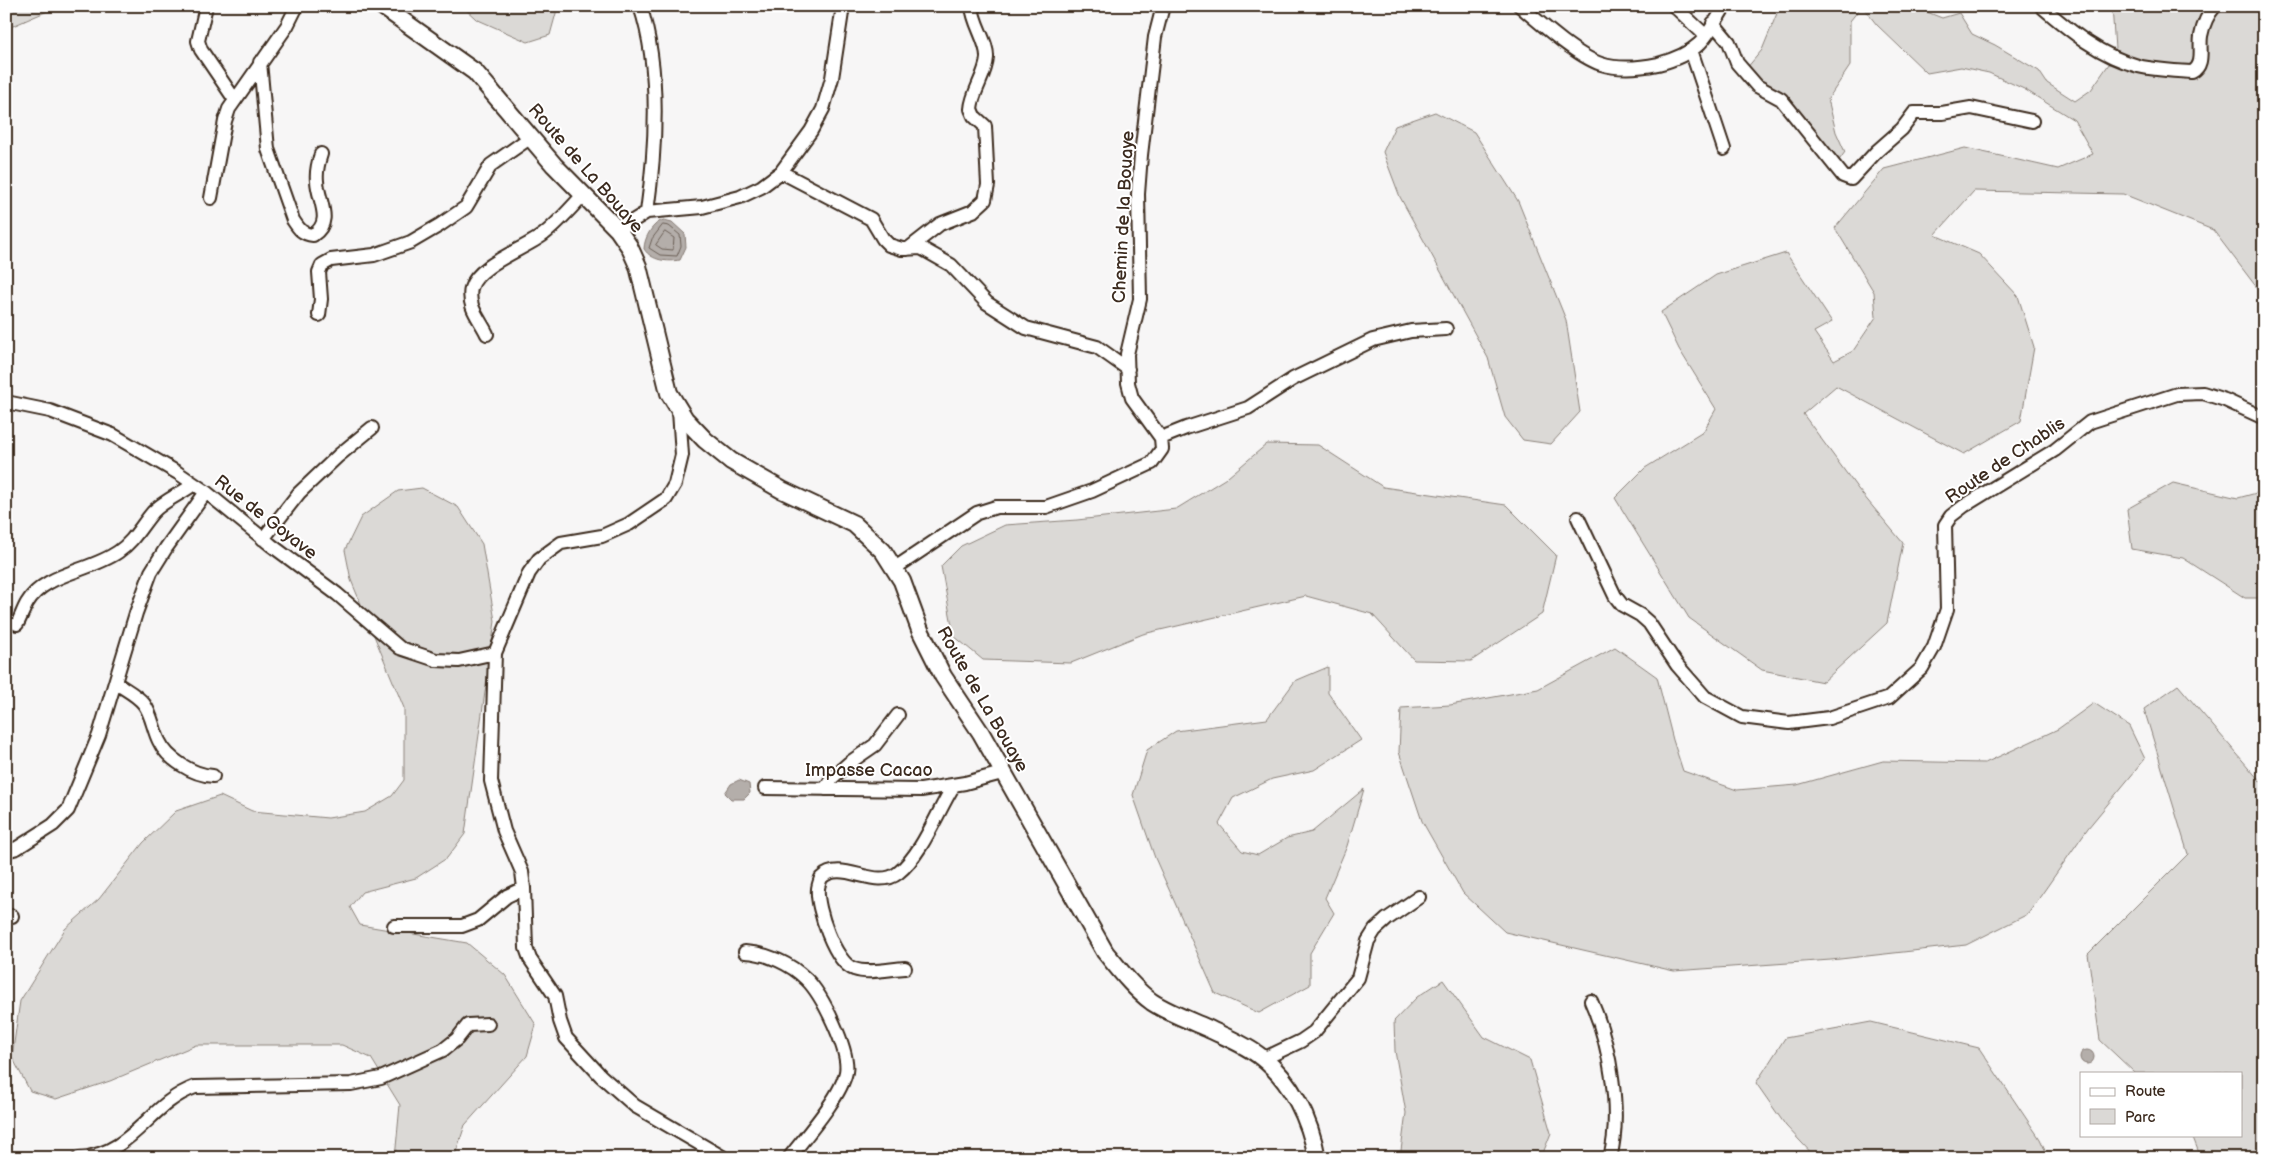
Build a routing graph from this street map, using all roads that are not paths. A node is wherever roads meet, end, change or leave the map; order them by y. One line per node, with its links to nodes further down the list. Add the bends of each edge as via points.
1 (206, 6): 17 (street, via 198,41)
2 (297, 6): 16 (street, via 287,26)
3 (382, 6): 19 (main road, Route de La Bouaye, via 475,72)
4 (640, 6): 25 (street, via 650,42 653,98 653,154)
5 (844, 6): 22 (street, via 832,78 823,109)
6 (972, 6): 27 (street, via 972,15 988,59 971,109 986,126 988,185 984,200 973,211 940,224)
7 (1163, 6): 31 (street, Chemin de la Bouaye, via 1141,155 1138,194 1140,299 1127,354)
8 (1520, 6): 15 (street, via 1577,50 1599,64 1614,68 1641,68 1668,62)
9 (1674, 6): 14 (street)
10 (1725, 6): 13 (street)
11 (2041, 6): 12 (street, via 2066,28 2108,55 2138,66 2192,72 2198,69 2201,35)
12 (2214, 6)
13 (1713, 23): 14 (street); 18 (street, via 1729,42 1736,63 1757,86 1781,99 1843,176 1851,179 1914,113 1971,108)
14 (1705, 35): 15 (street)
15 (1692, 50): 20 (street)
16 (260, 62): 17 (street); 21 (street, via 268,149 293,220 305,234 313,235 323,225 325,217 317,183)
17 (235, 100): 24 (street, via 225,121)
18 (2032, 122)
19 (531, 137): 23 (main road, Route de La Bouaye); 28 (street, via 491,165 466,207 440,225 411,242 374,255 331,260 322,265 319,272)
20 (1724, 149)
21 (321, 154)
22 (781, 172): 25 (street, via 740,197 702,207); 27 (street, via 871,219 889,245)
23 (582, 196): 26 (main road, Route de La Bouaye); 30 (street, via 545,233 477,275 471,289 472,307)
24 (212, 198)
25 (647, 212): 26 (street)
26 (618, 230): 33 (main road, Route de La Bouaye, via 638,266 670,393)
27 (908, 249): 31 (street, via 921,248 951,265 987,303 1026,328 1097,347)
28 (319, 315)
29 (1446, 329): 36 (street, via 1373,340 1293,379 1248,408)
30 (487, 334)
31 (1128, 369): 36 (street, Chemin de la Bouaye, via 1132,398)
32 (6, 402): 37 (street, Rue de Goyave, via 50,411 113,435)
33 (679, 411): 41 (main road, Route de La Bouaye, via 705,440 731,461 782,490 854,524); 43 (street, via 682,455 676,484 666,499 629,524 602,536 561,543 548,550 529,573)
34 (2264, 418): 39 (street, Route de Chablis, via 2203,393 2177,394 2090,422 2055,450 1964,506 1945,525 1947,609 1934,647 1922,668 1889,698 1829,718 1789,723 1742,717 1704,697 1677,665 1649,623 1622,605 1615,596)
35 (372, 428): 40 (street, via 299,493)
36 (1161, 438): 41 (street, via 1162,449 1152,463 1046,507 996,508 977,513)
37 (194, 484): 38 (street, Rue de Goyave); 42 (street, via 154,511 137,535 120,550 96,564 42,586 27,602)
38 (206, 492): 40 (street, Rue de Goyave); 44 (street, via 151,572)
39 (1578, 518)
40 (263, 539): 43 (street, Rue de Goyave, via 337,594 400,648 436,660 459,661)
41 (895, 568): 46 (main road, Route de La Bouaye, via 931,654)
42 (17, 624)
43 (495, 653): 52 (street, via 491,781 504,831 522,872)
44 (116, 684): 47 (street, via 137,696 145,706 165,751 193,772); 51 (street, via 97,742 68,810 53,825 17,848)
45 (898, 715): 50 (street, via 875,745 849,763)
46 (1002, 773): 48 (street, Impasse Cacao); 59 (main road, Route de La Bouaye, via 1086,921 1127,979 1152,1001 1176,1015 1237,1042)
47 (212, 776)
48 (954, 785): 50 (street, Impasse Cacao, via 921,790); 56 (street, via 922,843 898,873 874,877 831,871 821,878 818,890 820,908 834,948 846,963 852,969 861,970)
49 (765, 788): 50 (street, Impasse Cacao)
50 (824, 789)
51 (6, 851)
52 (524, 888): 54 (street, via 508,896 478,920 462,926); 61 (street, via 526,948 556,996 566,1038 600,1076 635,1106)
53 (1418, 898): 59 (street, via 1386,919 1376,930 1368,941 1358,978 1314,1032)
54 (394, 926)
55 (745, 952): 62 (street, via 779,960 807,980 835,1024 843,1047 846,1072 840,1086)
56 (905, 968)
57 (1591, 1001): 64 (street, via 1611,1071 1614,1143)
58 (488, 1024): 60 (street, via 468,1025 443,1050 381,1078 351,1084 196,1087 179,1093 122,1144 96,1156)
59 (1263, 1058): 63 (main road, Route de La Bouaye, via 1279,1073 1294,1095 1305,1117)
60 (79, 1158)
61 (724, 1158)
62 (790, 1158)
63 (1317, 1158)
64 (1610, 1158)

